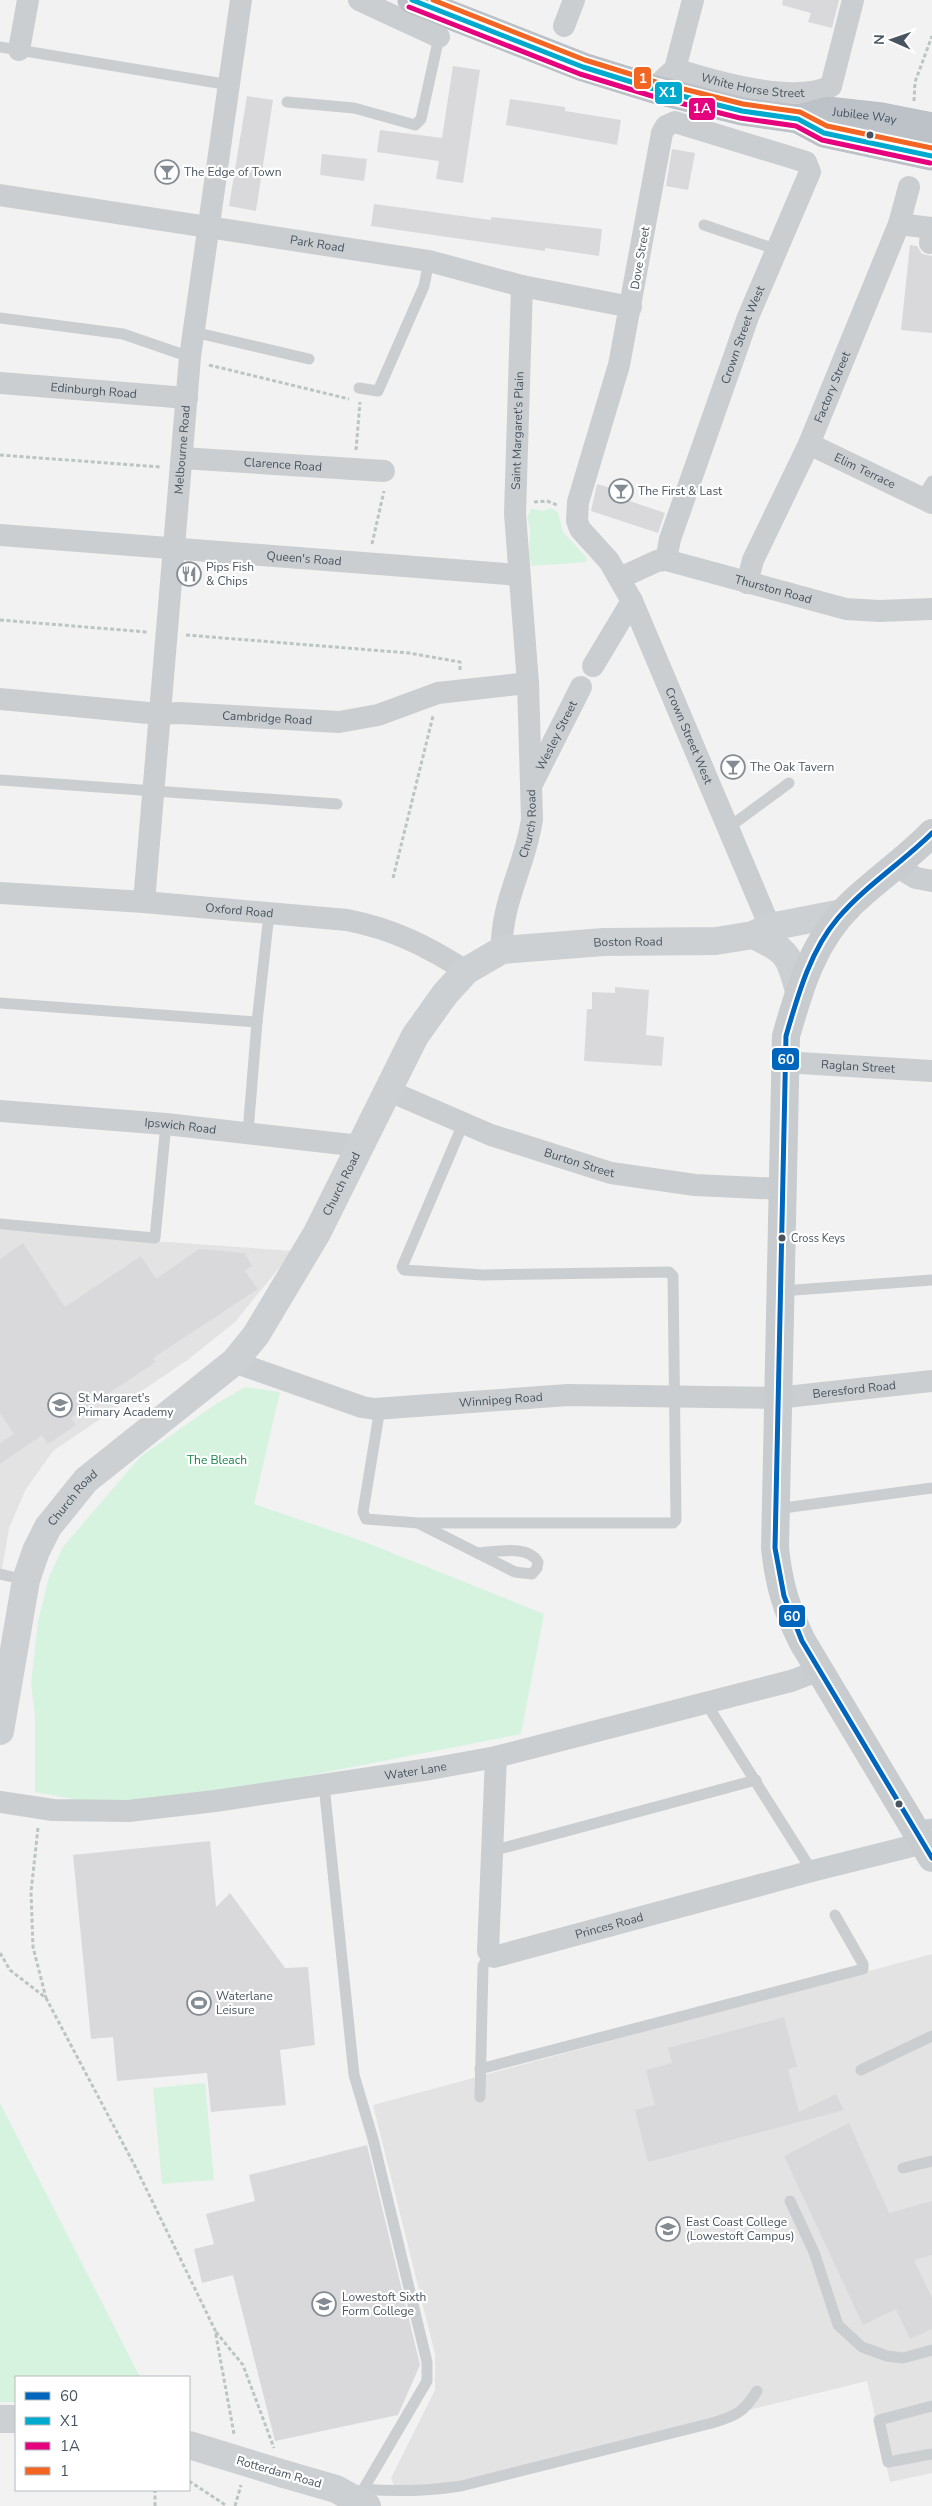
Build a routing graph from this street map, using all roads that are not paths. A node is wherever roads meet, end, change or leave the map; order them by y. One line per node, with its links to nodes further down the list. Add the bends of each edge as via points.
1 (28, 0): 10 (street)
2 (241, 0): 12 (street, Melbourne Road)
3 (359, 0): 9 (street)
4 (412, 0): 14 (highway, Jubilee Way, via 584,67)
5 (574, 0): 8 (street)
6 (693, 0): 11 (street)
7 (854, 0): 13 (street)
8 (564, 26)
9 (439, 37): 15 (lane, via 421,119 415,125 354,108)
10 (10, 49): 12 (lane)
11 (675, 69): 13 (street, White Horse Street, via 730,86 773,91 819,92); 14 (street)
12 (230, 85): 25 (street, Melbourne Road)
13 (831, 86): 16 (street)
14 (654, 89): 17 (highway, Jubilee Way, via 742,111)
15 (287, 102)
16 (848, 113): 17 (highway, Jubilee Way, via 827,111); 18 (highway, Jubilee Way)
17 (798, 119): 19 (highway, Jubilee Way, via 824,133)
18 (922, 124)
19 (932, 156)
20 (810, 172): 27 (street, Crown Street West); 30 (street, Dove Street, via 806,162 687,125 675,122 666,126 662,133)
21 (909, 187): 23 (street, Factory Street)
22 (0, 195): 25 (street, Park Road)
23 (899, 224): 26 (street, via 932,228); 38 (street, Factory Street)
24 (704, 225): 27 (lane)
25 (208, 227): 28 (street, Park Road); 32 (street, Melbourne Road)
26 (930, 243)
27 (775, 249): 45 (street, Crown Street West, via 748,316 670,539)
28 (429, 261): 29 (street, Park Road); 36 (lane, via 424,286 378,391)
29 (522, 286): 30 (street, Park Road); 46 (street, Saint Margaret's Plain, via 516,504)
30 (631, 307): 43 (street, Dove Street, via 620,365 577,509 580,529)
31 (0, 318): 33 (lane, via 123,334)
32 (194, 332): 33 (street, Melbourne Road); 34 (lane)
33 (190, 359): 37 (street, Melbourne Road)
34 (308, 359)
35 (0, 383): 37 (street, Edinburgh Road)
36 (359, 388)
37 (187, 398): 39 (street, Melbourne Road)
38 (809, 444): 41 (street, Elim Terrace); 48 (street, Factory Street, via 753,560)
39 (181, 463): 40 (street, Clarence Road); 44 (street, Melbourne Road)
40 (384, 471)
41 (929, 494)
42 (0, 535): 44 (street, Queen's Road)
43 (589, 539): 47 (street, Crown Street West)
44 (174, 549): 46 (street, Queen's Road); 55 (street, Melbourne Road)
45 (666, 560): 47 (street); 48 (street, Thurston Road)
46 (519, 575): 52 (street, Church Road)
47 (620, 578): 49 (street, Crown Street West)
48 (747, 583): 50 (street, Thurston Road, via 846,609)
49 (632, 601): 51 (street); 61 (street, Crown Street West)
50 (932, 609)
51 (593, 666)
52 (528, 683): 55 (street, Cambridge Road, via 438,693 378,715 339,722); 57 (street, Church Road)
53 (580, 687): 57 (street, Wesley Street)
54 (0, 699): 55 (street, Cambridge Road)
55 (159, 714): 59 (street, Melbourne Road)
56 (0, 780): 59 (lane)
57 (533, 783): 70 (street, Church Road, via 529,841 505,915)
58 (789, 783): 61 (lane)
59 (153, 792): 60 (lane); 66 (street, Melbourne Road)
60 (336, 804)
61 (728, 828): 69 (street, Crown Street West)
62 (932, 833): 63 (main road)
63 (896, 866): 64 (street, via 916,878); 67 (main road)
64 (932, 881)
65 (0, 893): 66 (street, Oxford Road)
66 (144, 902): 68 (street, Oxford Road)
67 (842, 913): 69 (main road, Boston Road); 72 (main road, via 806,968)
68 (269, 914): 71 (street, Oxford Road, via 380,926 429,947); 74 (lane)
69 (763, 935): 70 (main road, Boston Road, via 716,941 604,942); 72 (main road, via 788,956)
70 (502, 950): 71 (main road, Church Road)
71 (466, 971): 77 (main road, Church Road, via 415,1036)
72 (799, 991): 75 (main road, via 786,1036)
73 (0, 1004): 74 (lane)
74 (257, 1022): 81 (lane)
75 (784, 1062): 76 (street, Raglan Street); 83 (main road)
76 (932, 1071)
77 (387, 1090): 80 (street, Burton Street); 82 (main road, Church Road)
78 (0, 1111): 79 (street, Ipswich Road)
79 (166, 1124): 81 (street, Ipswich Road); 84 (lane, via 155,1238)
80 (463, 1124): 83 (street, Burton Street, via 611,1173 695,1184); 89 (lane, via 402,1268 483,1275 669,1272 673,1276)
81 (248, 1132): 82 (street, Ipswich Road)
82 (360, 1146): 87 (main road, Church Road, via 317,1233 280,1297)
83 (782, 1189): 86 (main road)
84 (0, 1224)
85 (932, 1280): 86 (lane)
86 (781, 1291): 90 (main road)
87 (234, 1362): 91 (street, Winnipeg Road, via 362,1407); 97 (main road, Church Road, via 86,1480 48,1527)
88 (932, 1381): 90 (street, Beresford Road)
89 (675, 1397): 90 (street, Winnipeg Road); 91 (street, Winnipeg Road, via 568,1395); 94 (lane, via 676,1520 673,1523)
90 (777, 1398): 93 (main road)
91 (380, 1408): 94 (lane, via 363,1516 366,1519)
92 (932, 1488): 93 (lane)
93 (776, 1509): 98 (main road, via 778,1571 786,1608)
94 (419, 1523): 95 (lane)
95 (477, 1553)
96 (0, 1574): 97 (lane)
97 (26, 1580): 100 (main road, Church Road)
98 (820, 1670): 99 (street, Water Lane, via 791,1681); 105 (main road)
99 (706, 1703): 101 (street, Water Lane); 102 (lane)
100 (0, 1732)
101 (496, 1757): 103 (street, Water Lane); 106 (street)
102 (756, 1780): 106 (lane); 107 (lane)
103 (324, 1785): 104 (street, Water Lane, via 128,1811 40,1808); 124 (lane, via 354,2075 373,2139 427,2362 426,2381)
104 (0, 1802)
105 (926, 1838): 107 (street, Princes Road)
106 (492, 1851): 109 (street)
107 (812, 1871): 109 (street, Princes Road, via 494,1957)
108 (835, 1916): 111 (lane, via 863,1969)
109 (490, 1955): 111 (lane, via 483,1966)
110 (932, 2036): 112 (lane)
111 (480, 2069): 113 (lane)
112 (861, 2070)
113 (480, 2097)
114 (932, 2161): 115 (lane)
115 (902, 2168)
116 (790, 2201): 117 (lane, via 814,2252 838,2325 862,2347 887,2356 903,2358)
117 (932, 2350)
118 (757, 2391): 124 (lane, via 748,2407 734,2416 461,2486)
119 (932, 2406): 123 (lane, via 879,2420 888,2462)
120 (0, 2418): 121 (main road)
121 (15, 2419)
122 (190, 2445): 124 (main road, Rotterdam Road, bridge)
123 (932, 2454)
124 (362, 2498)

